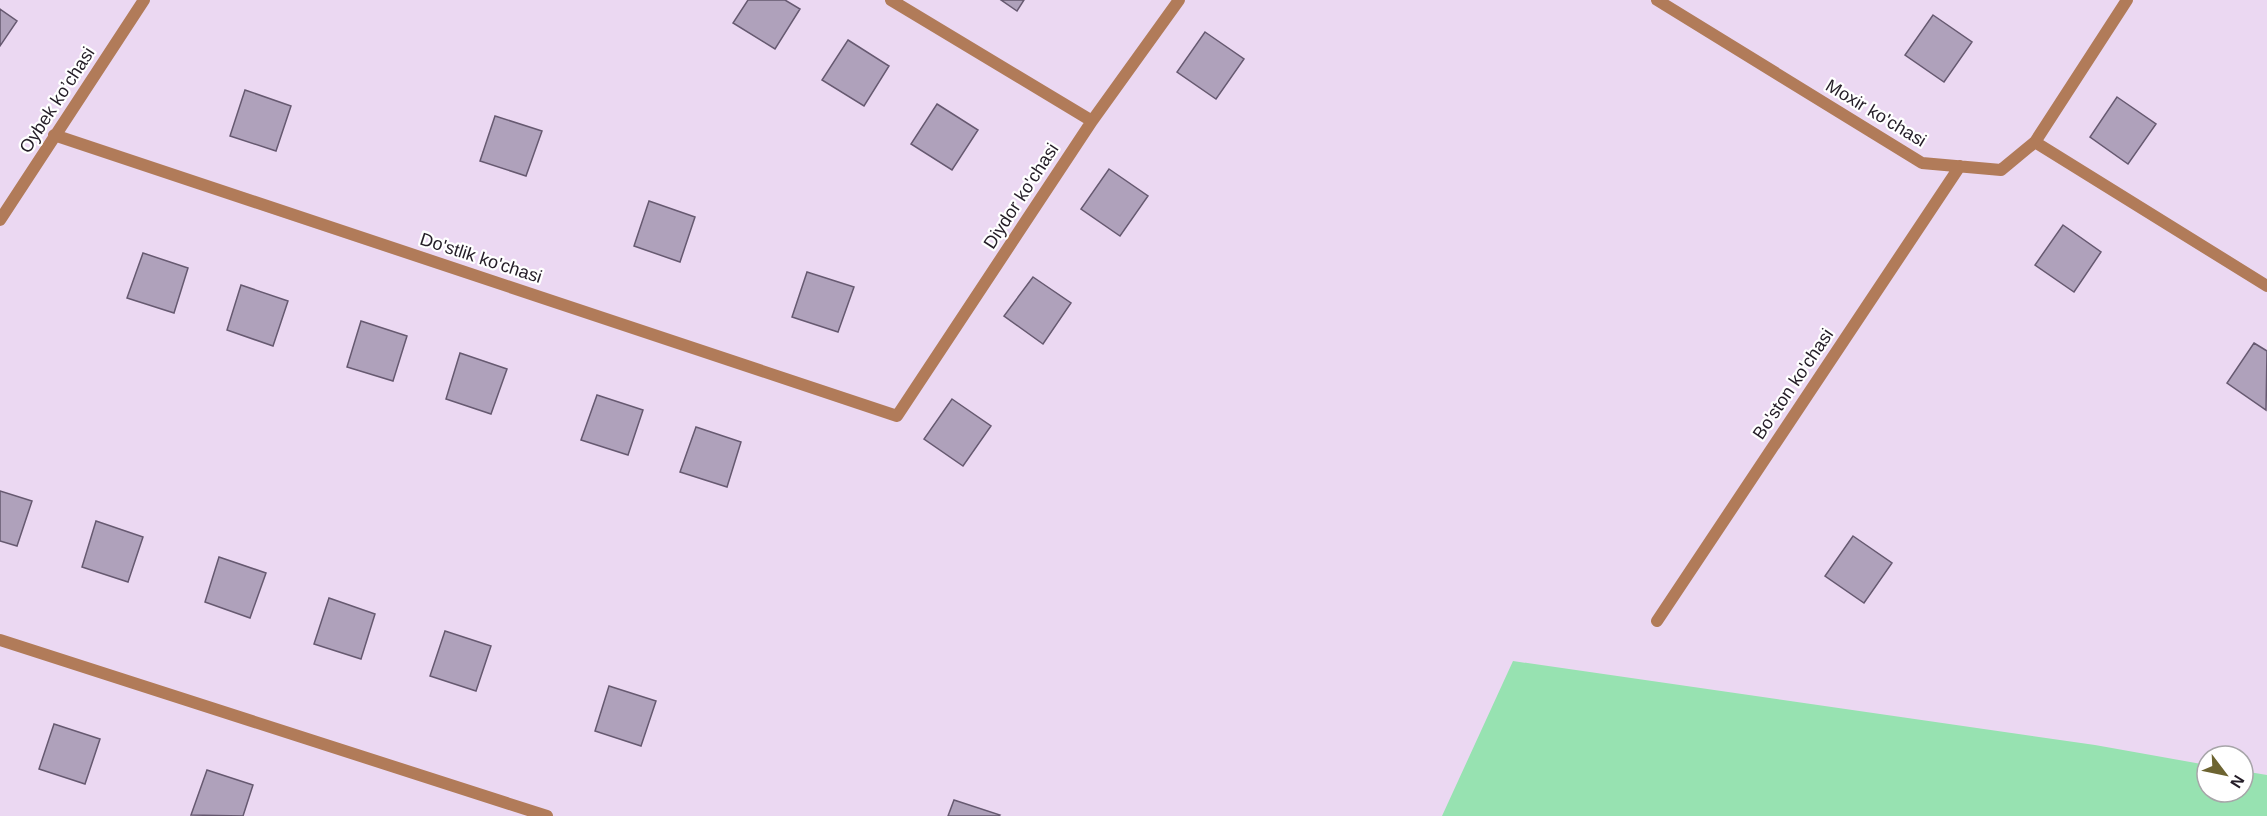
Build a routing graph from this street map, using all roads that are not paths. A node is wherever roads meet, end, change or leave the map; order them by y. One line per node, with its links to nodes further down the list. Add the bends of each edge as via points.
1 (144, 0): 7 (street, Oybek ko’chasi)
2 (891, 0): 6 (street)
3 (1179, 0): 6 (street, Diydor ko'chasi)
4 (1657, 0): 9 (street, Moxir ko'chasi, via 1922,163)
5 (2127, 0): 8 (street)
6 (1092, 121): 12 (street, Diydor ko'chasi)
7 (54, 135): 10 (street, Oybek ko’chasi); 12 (street, Do'stlik ko'chasi)
8 (2035, 142): 9 (street, Moxir ko'chasi, via 2001,170); 11 (street)
9 (1960, 166): 13 (street, Bo'ston ko'chasi)
10 (0, 220)
11 (2267, 286)
12 (897, 416)
13 (1657, 621)
14 (0, 640): 15 (street)
15 (548, 816)

